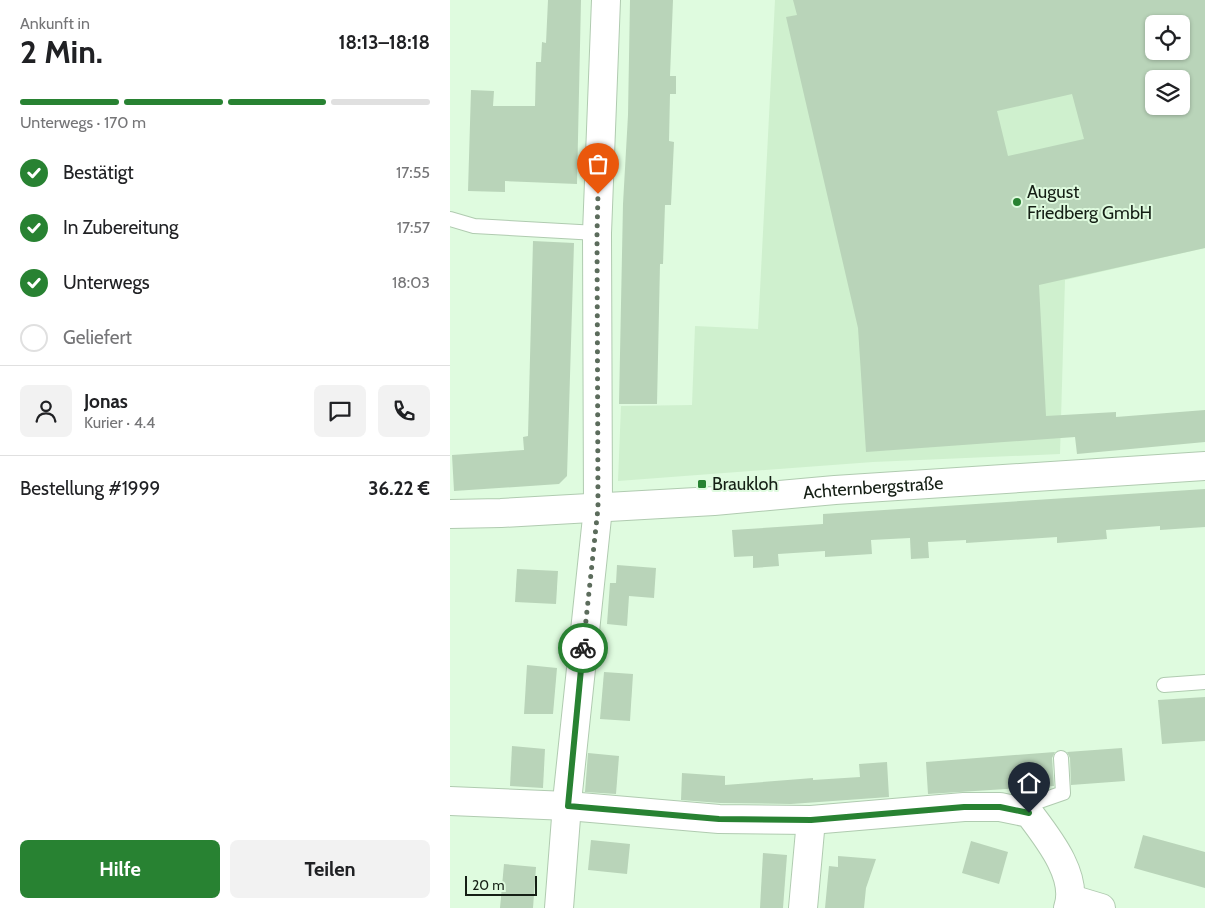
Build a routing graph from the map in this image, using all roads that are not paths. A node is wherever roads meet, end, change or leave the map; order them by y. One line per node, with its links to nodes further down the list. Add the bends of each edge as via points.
1 (606, 0): 3 (street)
2 (450, 219): 3 (lane, via 474,226)
3 (597, 233): 5 (street)
4 (1205, 466): 5 (street, Achternbergstraße)
5 (598, 508): 6 (street, Achternbergstraße); 11 (street)
6 (450, 514)
7 (1205, 682): 8 (lane)
8 (1164, 685)
9 (1061, 758): 12 (lane, via 1063,793 1037,802)
10 (450, 801): 11 (street)
11 (568, 806): 13 (street, via 719,819); 15 (street)
12 (1029, 813): 13 (street, via 1000,807 964,807); 14 (street, via 1052,843 1069,881)
13 (811, 820): 16 (street)
14 (1070, 903): 17 (street)
15 (559, 908)
16 (803, 908)
17 (1101, 908)

